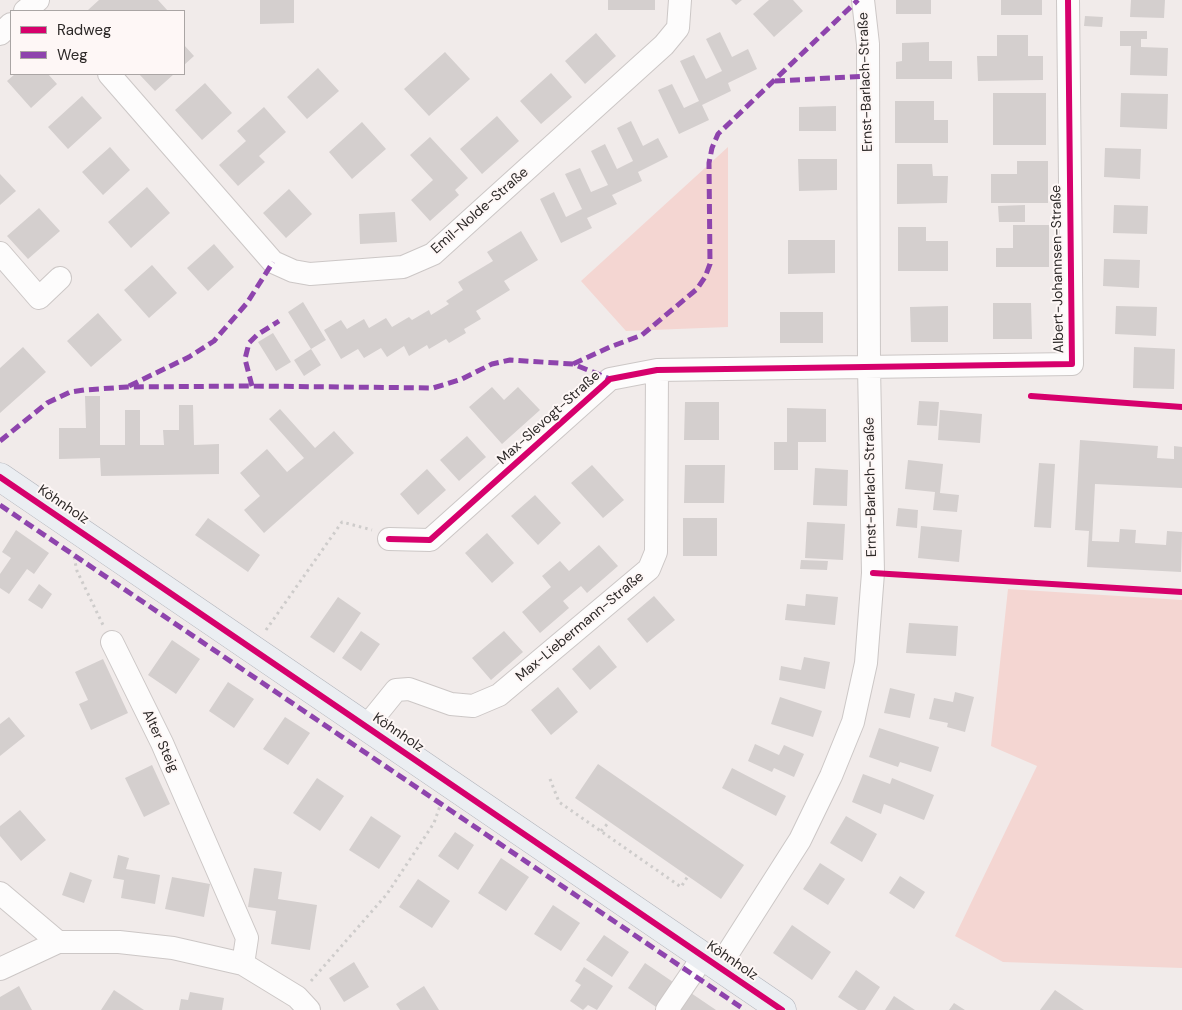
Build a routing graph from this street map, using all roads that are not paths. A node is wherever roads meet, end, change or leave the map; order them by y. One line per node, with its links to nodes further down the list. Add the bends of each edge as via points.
1 (38, 0): 6 (street)
2 (44, 0): 7 (street)
3 (680, 0): 10 (street, Emil-Nolde-Straße, via 678,28 664,45 433,254 403,267 310,274 273,262)
4 (863, 0): 13 (street, Ernst-Barlach-Straße, via 868,44)
5 (1068, 0): 13 (street, Albert-Johannsen-Straße, via 1072,364)
6 (26, 10)
7 (53, 10)
8 (10, 25): 9 (street)
9 (0, 34)
10 (109, 75)
11 (0, 253): 12 (street, via 39,298)
12 (60, 278)
13 (869, 367): 14 (street, Max-Slevogt-Straße); 21 (street, Ernst-Barlach-Straße, via 872,582 866,663 853,722 800,840)
14 (657, 370): 16 (street, Max-Slevogt-Straße, via 610,379 430,540); 18 (street, Max-Liebermann-Straße, via 656,552 649,569 499,695 473,706 451,704 409,689 396,690)
15 (0, 477): 18 (main road, Köhnholz)
16 (389, 539)
17 (112, 642): 22 (street, Alter Steig, via 162,743 247,938)
18 (366, 727): 21 (main road, Köhnholz)
19 (0, 892): 20 (street)
20 (58, 942): 22 (street, via 119,942 173,948); 23 (street)
21 (711, 962): 25 (street, Ernst-Barlach-Straße); 26 (main road, Köhnholz)
22 (243, 964): 24 (street)
23 (0, 969)
24 (303, 1003)
25 (667, 1010)
26 (782, 1010)

